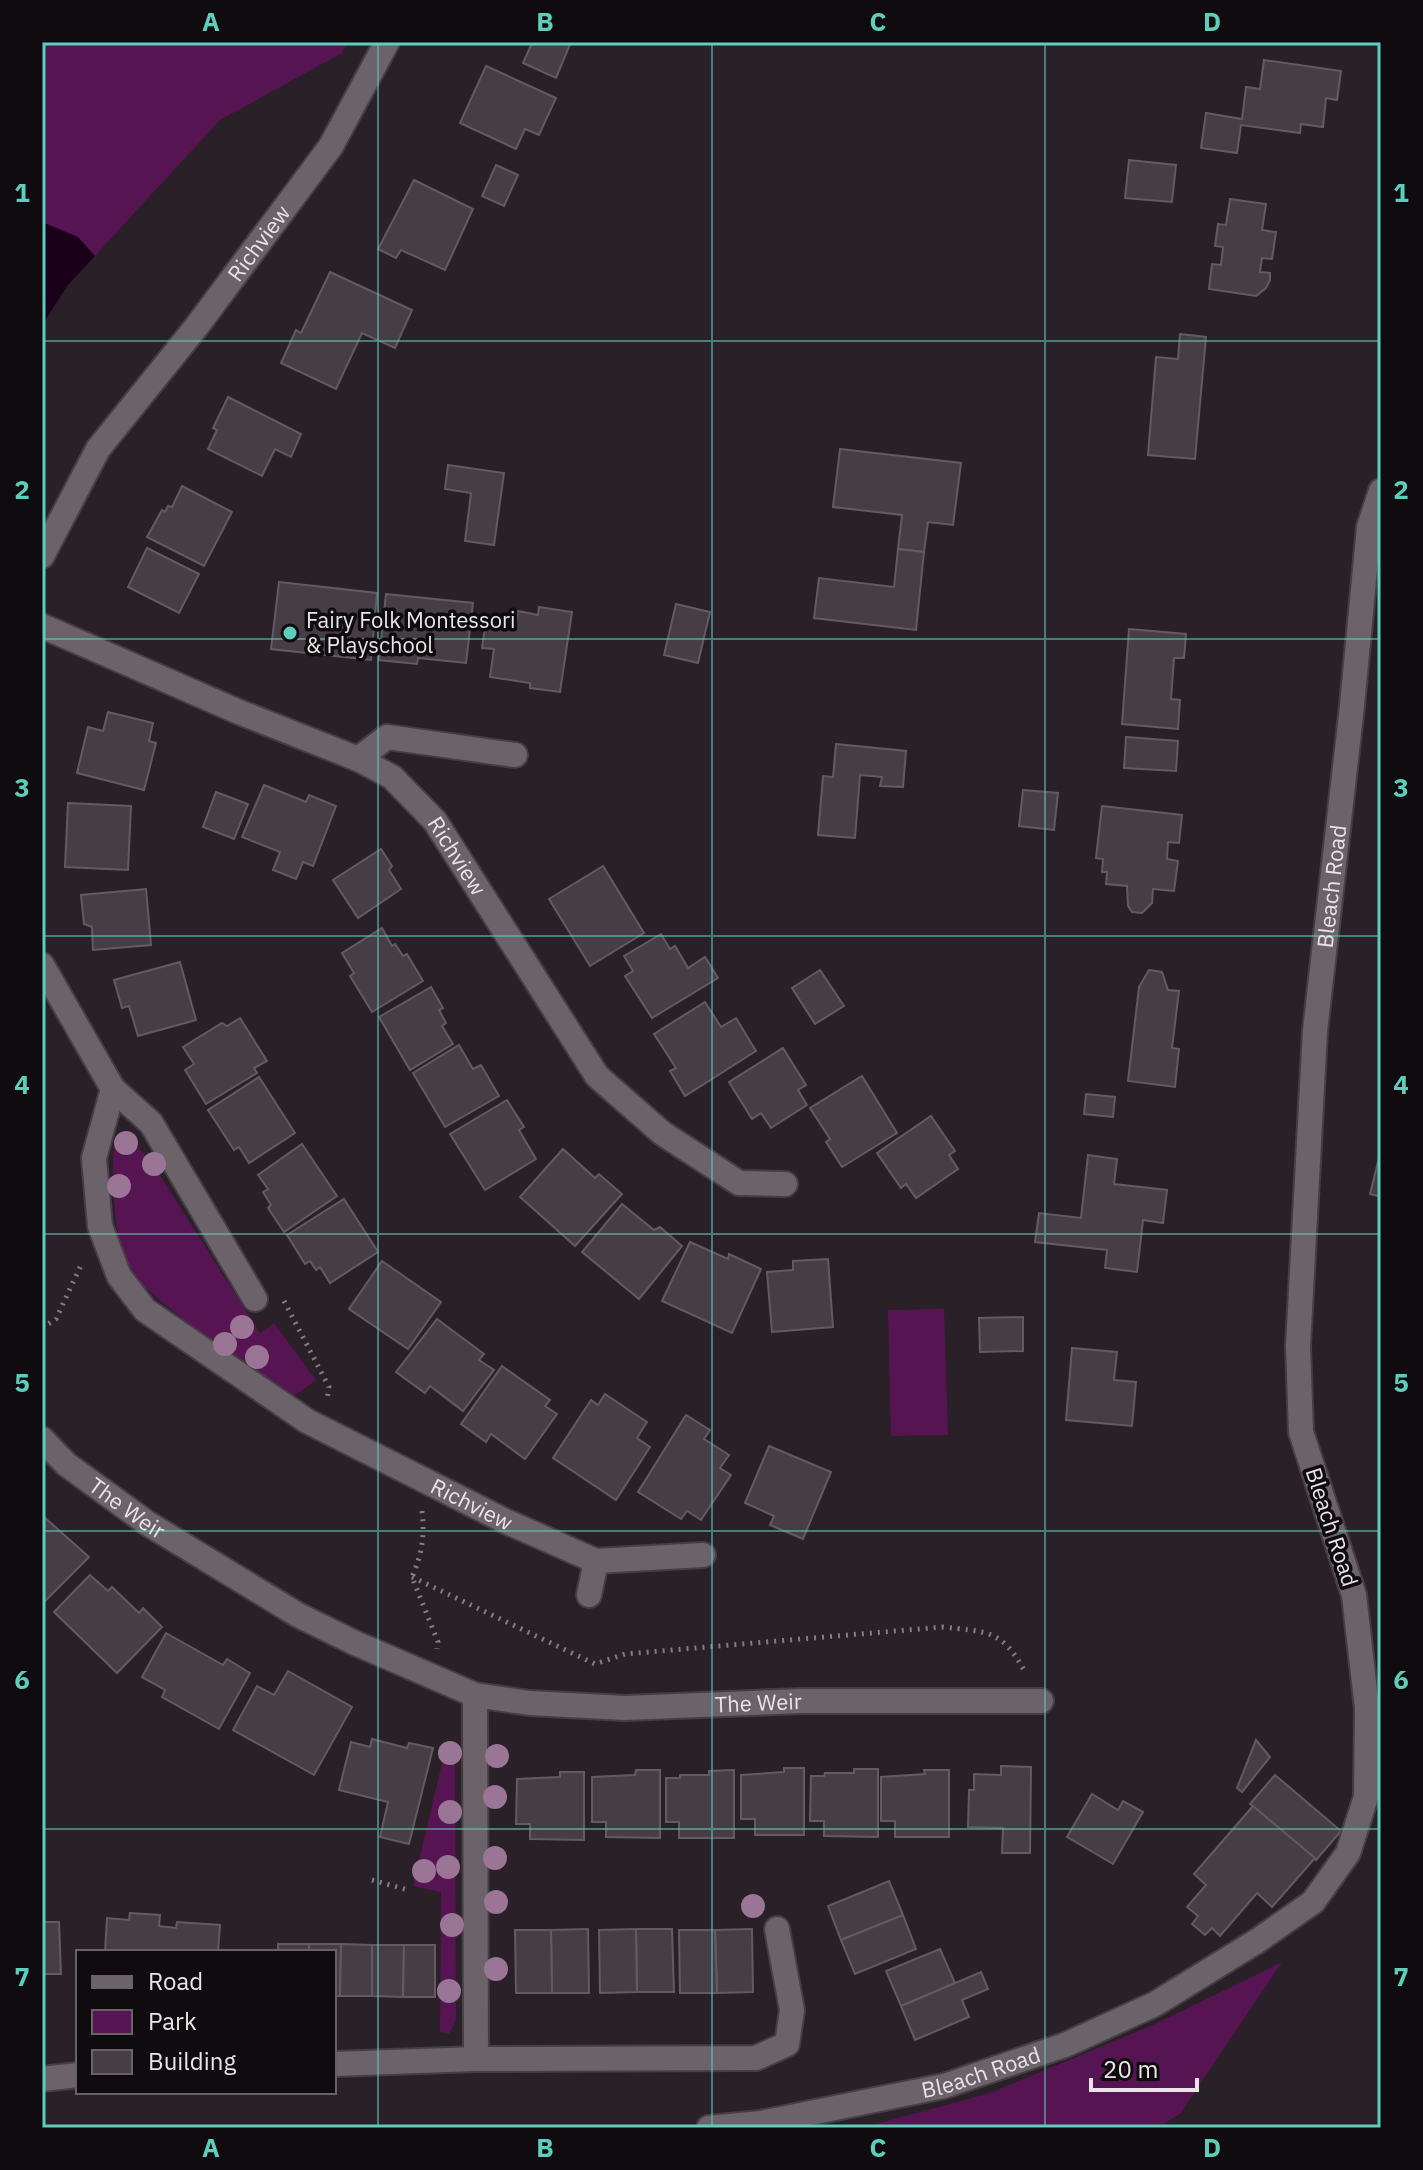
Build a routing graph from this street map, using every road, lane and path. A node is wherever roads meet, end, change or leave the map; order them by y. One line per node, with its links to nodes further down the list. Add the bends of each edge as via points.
1 (387, 42): 3 (street, Richview, via 331,146 98,449)
2 (1381, 491): 30 (street, Bleach Road, via 1369,527 1315,1031 1298,1346 1301,1432 1354,1595 1367,1709 1366,1797 1348,1853 1313,1902 1257,1941 1155,2004 1065,2045 944,2086 761,2123)
3 (42, 556)
4 (42, 626): 6 (street, Richview)
5 (515, 755): 6 (street, via 387,737)
6 (358, 759): 9 (street, Richview, via 392,777 435,821 597,1076 662,1133 739,1183)
7 (42, 965): 8 (street)
8 (113, 1089): 10 (street, Richview, via 94,1158); 11 (street, via 151,1123)
9 (785, 1184)
10 (105, 1240): 12 (path, via 85,1257 56,1319); 13 (street, Richview, via 119,1276 145,1310)
11 (255, 1299): 13 (path, via 282,1298 329,1387)
12 (42, 1328)
13 (323, 1429): 17 (street, Richview)
14 (42, 1439): 21 (street, The Weir, via 66,1464 147,1523 298,1615)
15 (422, 1508): 18 (path, via 422,1553)
16 (703, 1555): 17 (street, Richview)
17 (596, 1561): 19 (street)
18 (412, 1577): 20 (path, via 438,1642); 22 (path, via 595,1664 625,1654 747,1643 942,1627 980,1631 1013,1650)
19 (589, 1595)
20 (435, 1660)
21 (475, 1695): 22 (street, The Weir, via 625,1708 801,1701); 26 (street)
22 (1041, 1701)
23 (372, 1880): 24 (path)
24 (408, 1890)
25 (777, 1929): 26 (street, via 792,2010 787,2044 756,2058)
26 (476, 2059): 27 (street)
27 (336, 2064)
28 (76, 2075): 29 (street)
29 (42, 2079)
30 (709, 2128)

